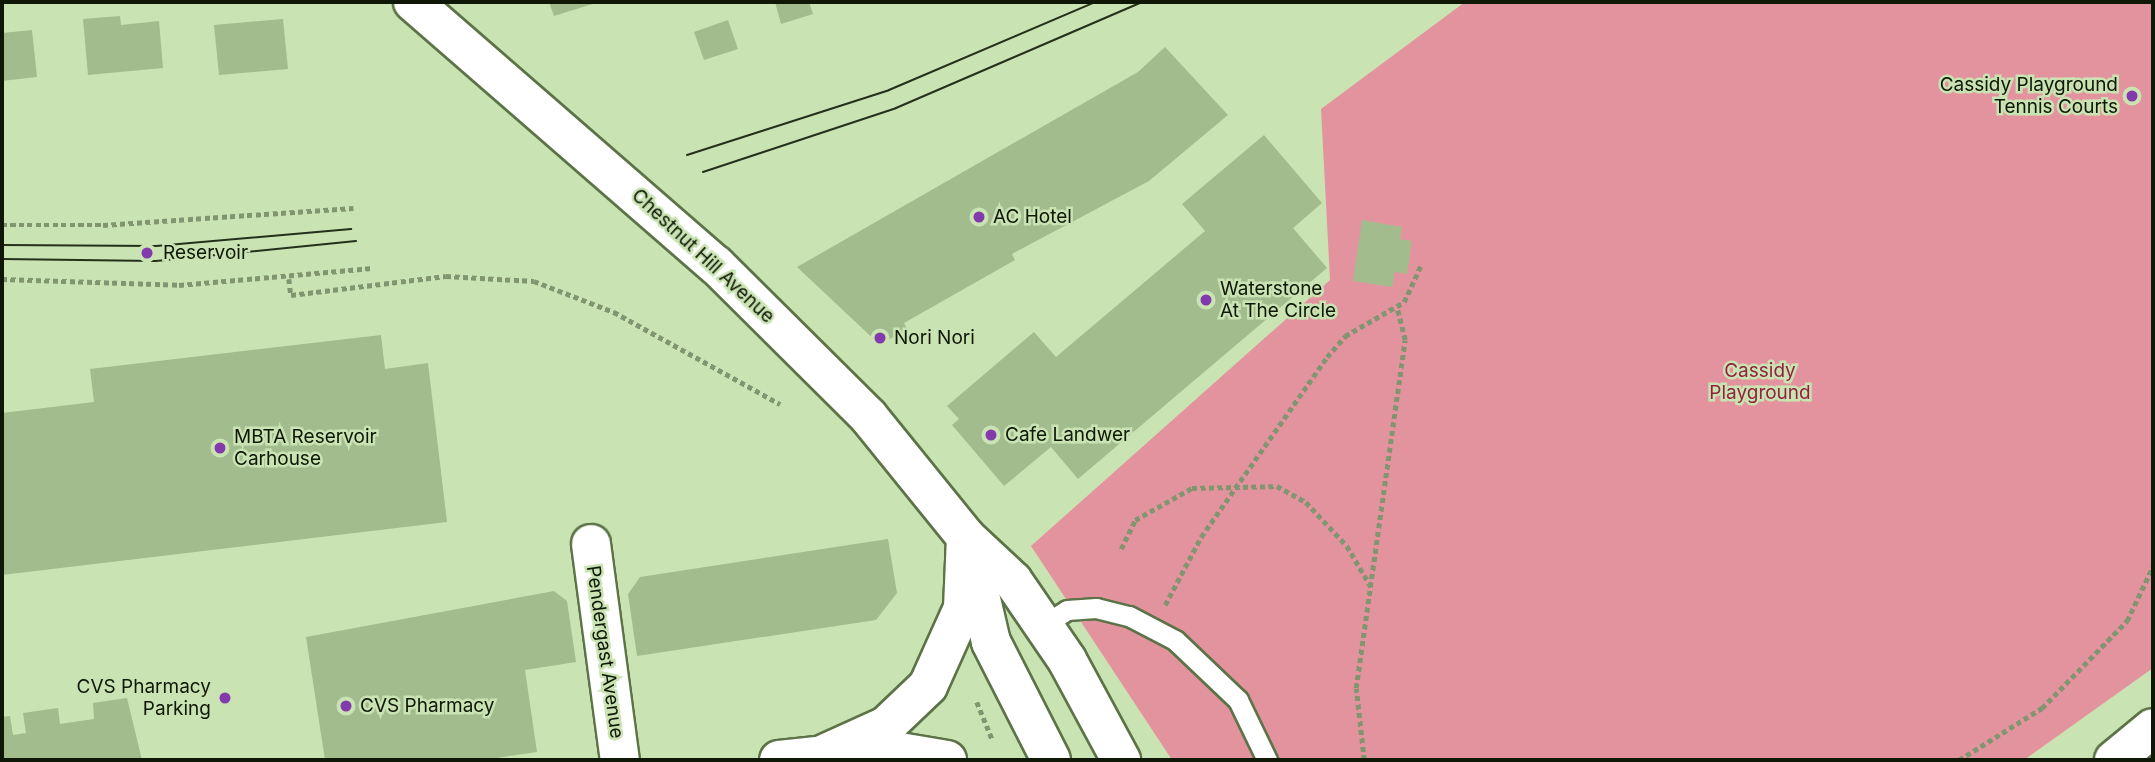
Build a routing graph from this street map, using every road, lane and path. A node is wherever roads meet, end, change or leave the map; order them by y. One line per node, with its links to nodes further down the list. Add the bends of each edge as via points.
1 (413, 2): 11 (main road, Chestnut Hill Avenue, via 743,290 873,422)
2 (353, 208): 3 (path, via 116,225)
3 (2, 225)
4 (1421, 265): 8 (path, via 1418,283)
5 (372, 268): 7 (path)
6 (2, 279): 7 (path, via 179,285)
7 (289, 279): 9 (path, via 291,295 456,276 534,281 606,308)
8 (1397, 309): 10 (path, via 1345,337); 15 (path, via 1405,340)
9 (780, 404)
10 (1235, 488): 13 (path, via 1192,488 1152,505 1135,520); 15 (path, via 1277,486 1306,502 1347,546); 17 (path)
11 (966, 537): 16 (main road, Chestnut Hill Avenue, via 1013,581); 21 (main road, via 962,608 928,686 886,726); 25 (main road, Chestnut Hill Avenue, via 991,642)
12 (591, 544): 22 (main road, Pendergast Avenue)
13 (1121, 549)
14 (2153, 566): 29 (path, via 2127,621 2042,708)
15 (1374, 591): 28 (path, via 1356,688)
16 (1044, 625): 17 (lane, via 1081,607 1111,610); 26 (main road, Chestnut Hill Avenue)
17 (1153, 627): 27 (lane, via 1221,678)
18 (977, 702): 20 (path)
19 (2153, 728): 30 (main road)
20 (993, 741)
21 (826, 753): 23 (main road); 24 (main road, via 882,749)
22 (620, 760)
23 (779, 760)
24 (947, 760)
25 (1051, 760)
26 (1121, 760)
27 (1267, 760)
28 (1364, 760)
29 (1959, 760)
30 (2115, 760)

